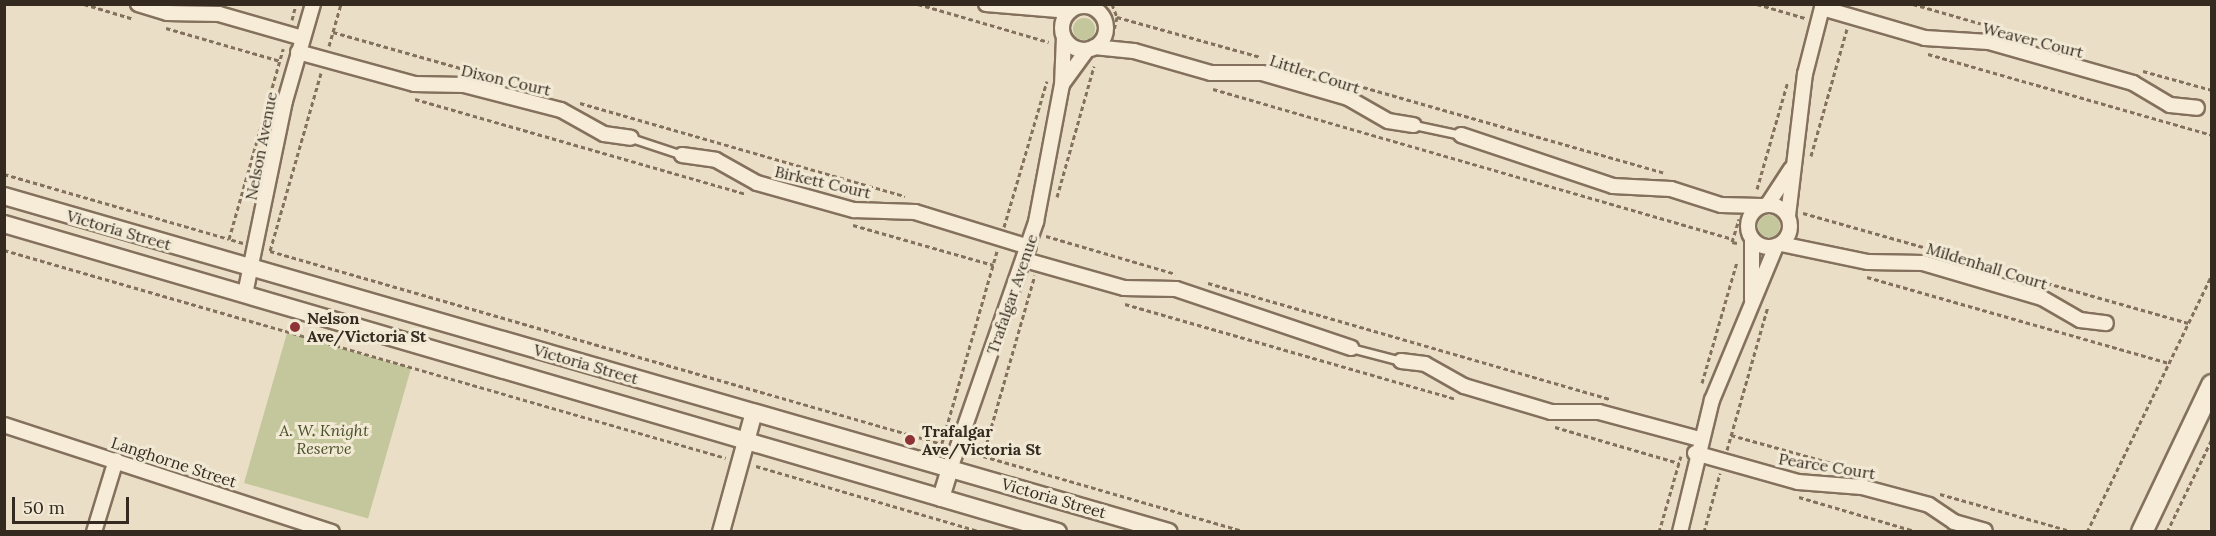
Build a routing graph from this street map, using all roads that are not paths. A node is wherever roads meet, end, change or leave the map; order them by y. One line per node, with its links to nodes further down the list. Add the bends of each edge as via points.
1 (138, 4): 9 (street, via 167,13 219,14)
2 (313, 4): 9 (street, Nelson Avenue)
3 (986, 4): 4 (street)
4 (1035, 8): 5 (street); 8 (street)
5 (1075, 8): 7 (street); 8 (street, Trafalgar Avenue)
6 (1818, 8): 14 (street, Weaver Court, via 1925,38 1989,42 2133,83 2169,105); 19 (street)
7 (1106, 14): 10 (street, Trafalgar Avenue, via 1104,36); 11 (street, Littler Court)
8 (1063, 35): 10 (street); 13 (street, Trafalgar Avenue)
9 (302, 38): 12 (street, Nelson Avenue)
10 (1090, 49): 11 (street, Littler Court); 13 (street, Trafalgar Avenue)
11 (1134, 51): 15 (street, Littler Court, via 1211,73 1270,75 1348,98 1388,121)
12 (298, 52): 17 (street, Dixon Court, via 323,65 414,84 464,85 561,110 604,134); 29 (street, Nelson Avenue)
13 (1062, 85): 28 (street, Trafalgar Avenue)
14 (2197, 108)
15 (1414, 125): 16 (lane)
16 (1461, 135): 22 (street, via 1613,186 1671,189)
17 (631, 138): 18 (lane)
18 (682, 155): 28 (street, Birkett Court, via 716,160 757,183 854,210 915,212)
19 (1791, 169): 21 (street); 24 (street)
20 (4, 195): 29 (street, Victoria Street)
21 (1768, 201): 22 (street, via 1744,207); 24 (street, Mildenhall Court); 25 (street, via 1748,222)
22 (1721, 205): 25 (street)
23 (4, 224): 30 (street, Victoria Street)
24 (1792, 224): 26 (street); 27 (street, Mildenhall Court)
25 (1751, 238): 26 (street, Mildenhall Court); 31 (street, via 1743,255)
26 (1778, 245): 27 (street, Mildenhall Court); 31 (street)
27 (1820, 248): 32 (street, Mildenhall Court, via 1868,262 1923,263 2042,298 2080,320)
28 (1032, 262): 33 (street, Birkett Court, via 1124,288 1176,289); 41 (street, Trafalgar Avenue)
29 (251, 268): 30 (street, Nelson Avenue); 36 (street, Victoria Street)
30 (245, 294): 38 (street, Victoria Street)
31 (1751, 302): 39 (street)
32 (2106, 323)
33 (1351, 348): 34 (lane)
34 (1401, 361): 39 (street, Pearce Court, via 1425,364 1464,386 1551,412 1599,412)
35 (2211, 385): 51 (main road)
36 (754, 412): 38 (street); 41 (street, Victoria Street)
37 (4, 425): 40 (street, Langhorne Street)
38 (747, 439): 42 (street, Victoria Street); 46 (street)
39 (1698, 446): 49 (street); 50 (street, Pearce Court, via 1724,460 1798,482 1862,487 1929,506 1954,522)
40 (116, 460): 43 (street, Langhorne Street); 44 (street)
41 (950, 469): 42 (street, Trafalgar Avenue); 48 (street, Victoria Street)
42 (941, 498): 47 (street, Victoria Street)
43 (306, 527): 45 (street, Langhorne Street)
44 (94, 531)
45 (332, 531)
46 (721, 531)
47 (1058, 531)
48 (1169, 531)
49 (1680, 531)
50 (1984, 531)
51 (2142, 531)

